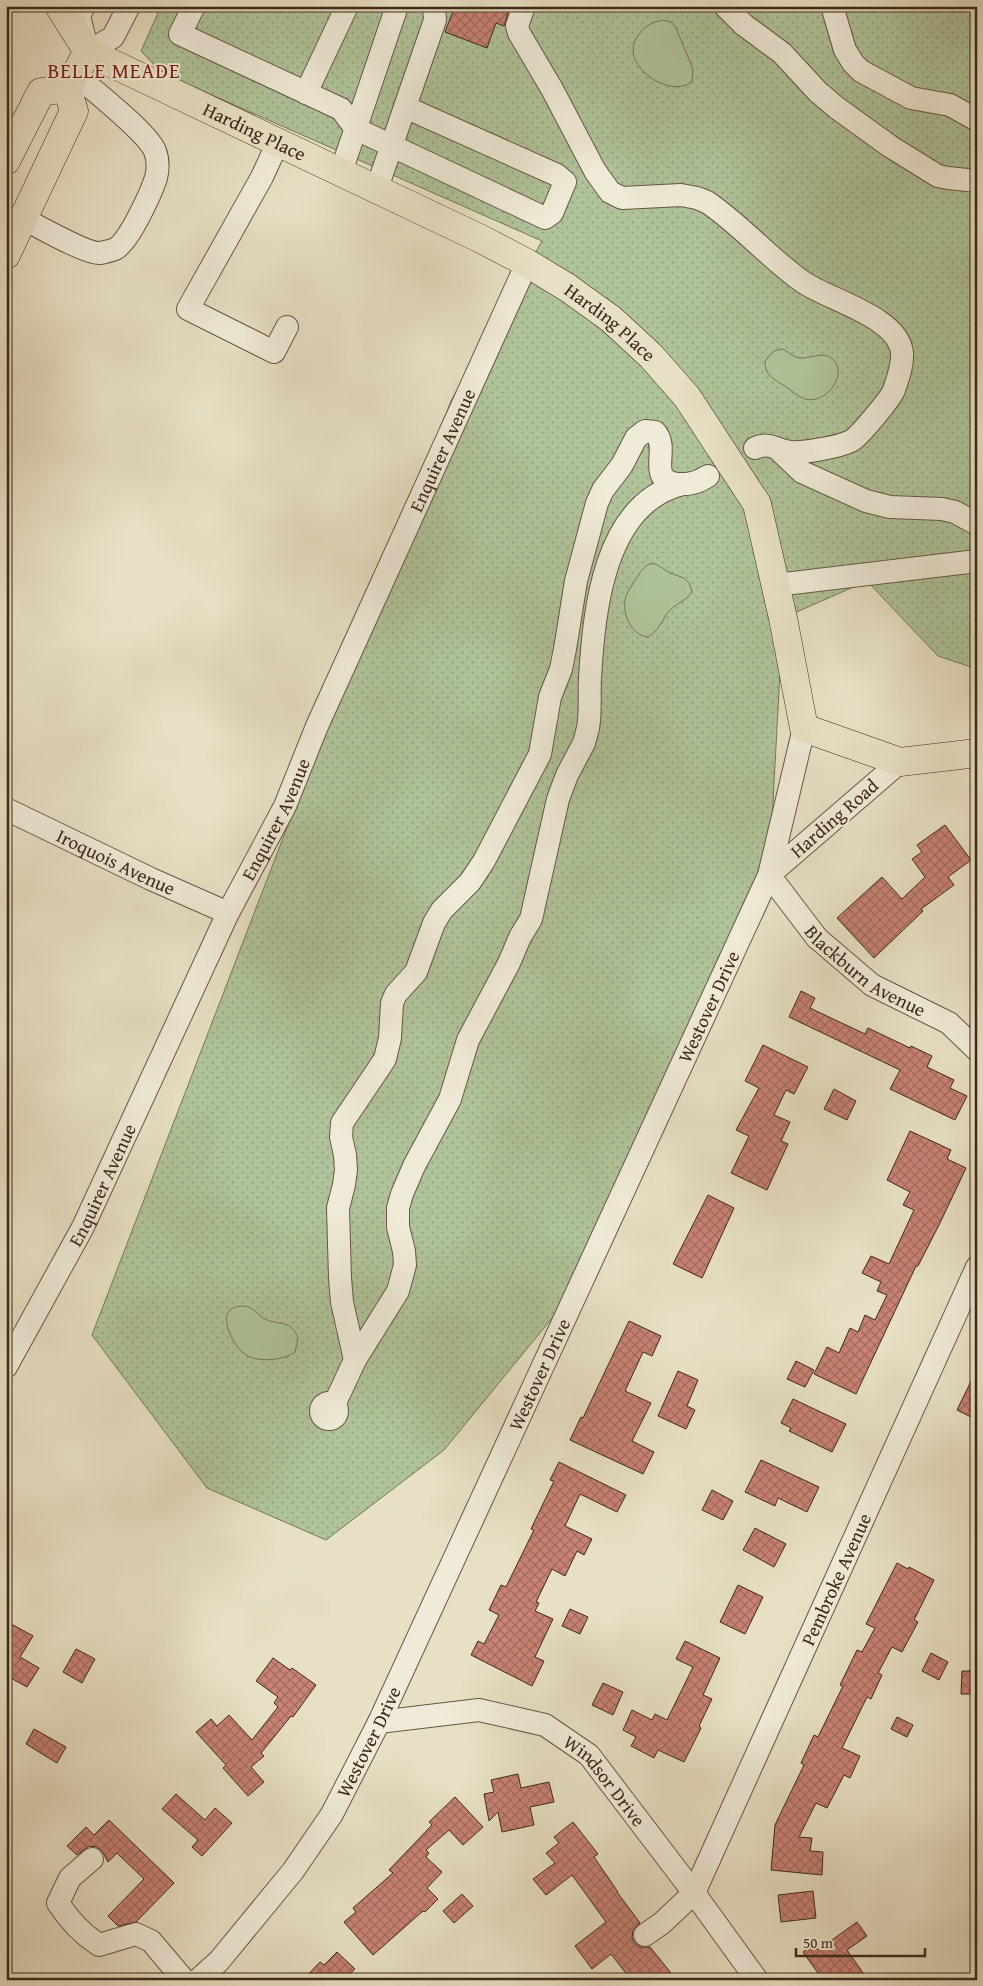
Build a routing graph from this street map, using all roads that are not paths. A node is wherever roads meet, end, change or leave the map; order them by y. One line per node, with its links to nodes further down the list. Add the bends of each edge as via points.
1 (59, 6): 11 (main road)
2 (84, 6): 11 (street, via 79,16)
3 (129, 6): 11 (street, via 113,37)
4 (194, 6): 12 (street, via 180,34)
5 (347, 6): 12 (street)
6 (397, 6): 15 (street)
7 (434, 6): 13 (street, via 435,20)
8 (524, 6): 27 (street, via 517,26 519,33 595,171 610,192 628,198 681,195 707,202 803,282 878,321 901,346 902,358 893,393 856,438 840,445 803,451)
9 (725, 6): 20 (street, via 791,61 818,92 866,130 938,176)
10 (832, 6): 14 (street, via 845,50 861,71 911,98 950,105)
11 (77, 71): 16 (main road, Harding Place); 18 (main road, via 41,92); 22 (main road, via 74,111); 22 (street, via 155,151 156,176 146,204 130,233 115,249 97,253 63,240)
12 (306, 93): 15 (street, via 341,109)
13 (405, 107): 17 (street); 17 (street, via 557,175 565,182 552,213 545,218)
14 (977, 120)
15 (356, 129): 17 (street); 19 (street)
16 (278, 142): 19 (main road, Harding Place); 25 (street, via 262,177 188,309 274,352)
17 (391, 146): 21 (street)
18 (6, 161)
19 (341, 172): 21 (main road, Harding Place)
20 (977, 181)
21 (377, 188): 24 (main road, Harding Place)
22 (24, 219): 23 (main road)
23 (6, 255)
24 (527, 263): 32 (main road, Harding Place, via 611,318 651,356 687,398 757,504); 38 (street, Enquirer Avenue, via 317,726 285,806)
25 (288, 327)
26 (755, 448): 27 (street, via 764,445)
27 (778, 449): 30 (street, via 802,472 866,501 883,506 942,509)
28 (708, 476): 29 (street)
29 (682, 484): 41 (street, via 656,494 636,510 606,567 593,631 588,728 558,799 533,912 468,1040 450,1099 404,1188 397,1214 405,1258 400,1285 396,1297); 41 (street, via 666,480 662,475 659,464 662,445 655,432 650,431 636,438 599,496 575,587 564,654 550,697 540,754 484,861 434,923 416,972 392,1003 385,1059 342,1123 346,1170 338,1208 340,1278)
30 (977, 524)
31 (977, 561): 32 (street)
32 (776, 585): 33 (main road, Harding Place)
33 (804, 728): 35 (main road); 37 (street, Westover Drive)
34 (977, 753): 35 (main road)
35 (900, 762): 37 (street, Harding Road)
36 (6, 809): 38 (street, Iroquois Avenue)
37 (769, 875): 39 (street, Blackburn Avenue, via 817,938 872,985 950,1023); 44 (street, Westover Drive)
38 (228, 913): 42 (street, Enquirer Avenue, via 83,1228)
39 (977, 1050)
40 (977, 1267): 46 (street, Pembroke Avenue)
41 (355, 1360): 43 (street)
42 (6, 1367)
43 (334, 1405)
44 (379, 1722): 46 (street, Windsor Drive, via 479,1710 545,1724 589,1755); 49 (street, Westover Drive, via 332,1814 293,1871 219,1961)
45 (92, 1859): 48 (street, via 70,1878 58,1903 67,1917 99,1945 136,1934 150,1941)
46 (694, 1893): 47 (street); 50 (street, Windsor Drive)
47 (645, 1934)
48 (184, 1980)
49 (198, 1980)
50 (757, 1980)

